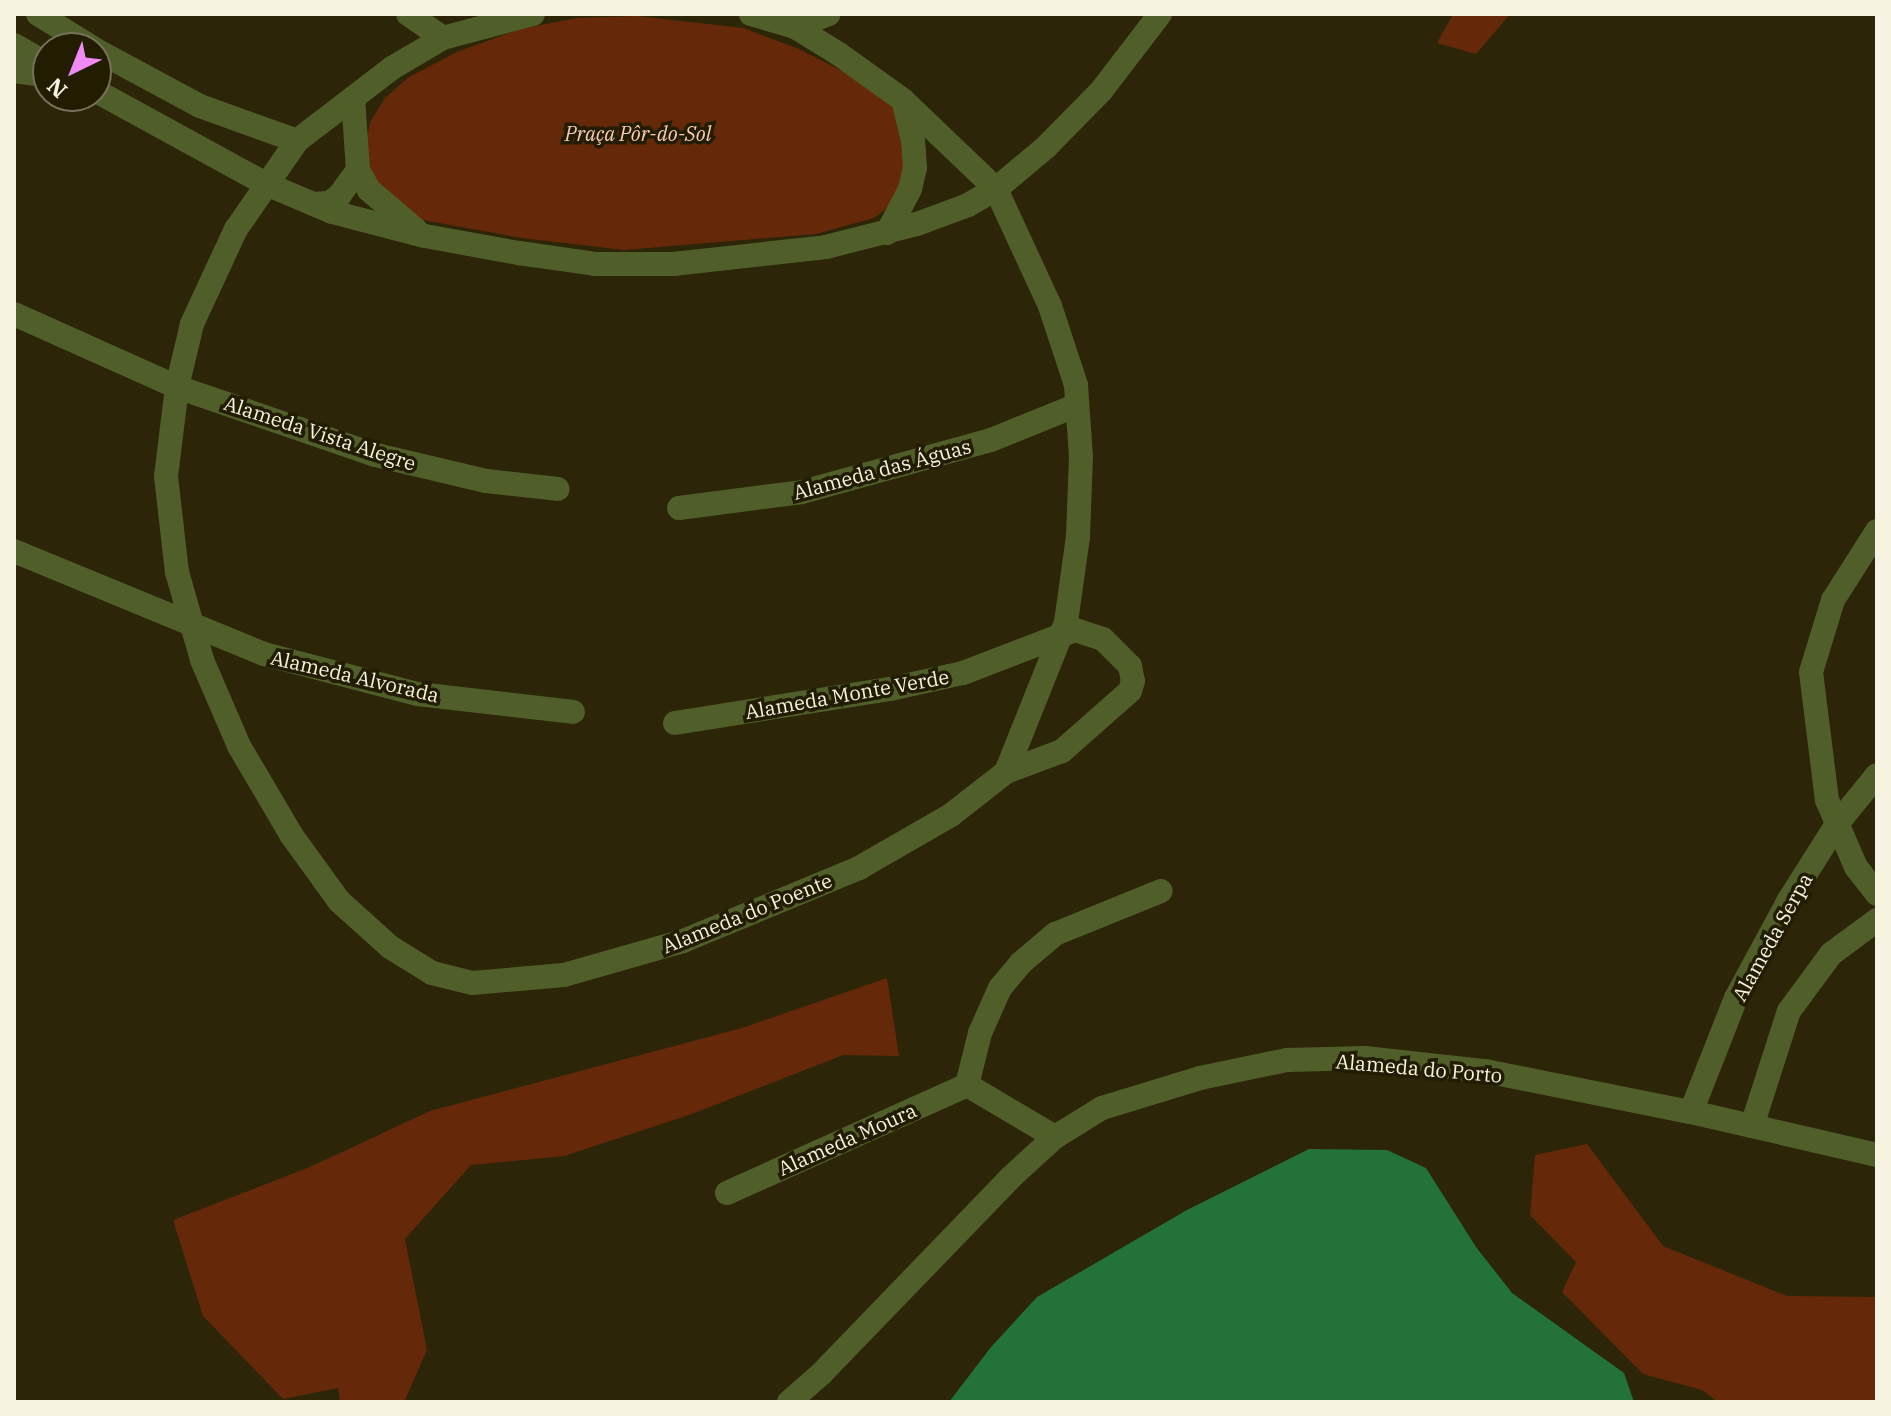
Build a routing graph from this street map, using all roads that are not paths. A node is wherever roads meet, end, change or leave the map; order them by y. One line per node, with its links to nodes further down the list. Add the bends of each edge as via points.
1 (38, 14): 8 (street)
2 (408, 14): 9 (street)
3 (533, 14): 9 (street, Alameda do Poente)
4 (751, 14): 7 (street, Alameda do Poente)
5 (829, 14): 7 (street)
6 (1160, 14): 19 (street, via 1101,91)
7 (795, 27): 15 (street, Alameda do Poente)
8 (64, 32)
9 (443, 38): 13 (street, Alameda do Poente)
10 (14, 45): 11 (street)
11 (32, 56)
12 (112, 58): 16 (street, via 200,106)
13 (353, 98): 16 (street, Alameda do Poente); 17 (street)
14 (112, 100): 18 (street)
15 (903, 100): 19 (street, Alameda do Poente); 21 (street, via 915,168)
16 (297, 141): 18 (street, Alameda do Poente)
17 (358, 170): 20 (street, via 339,196); 22 (street, via 369,190)
18 (264, 183): 20 (street); 24 (street, Alameda do Poente, via 236,229 192,324)
19 (996, 189): 21 (street, via 968,205); 25 (street, Alameda do Poente, via 1050,306 1076,385)
20 (313, 204): 22 (street)
21 (887, 233): 22 (street, via 826,247 673,264 595,264)
22 (425, 236)
23 (14, 314): 24 (street, Alameda Vista Alegre)
24 (177, 387): 26 (street, Alameda Vista Alegre, via 376,455 486,481); 30 (street, Alameda do Poente, via 166,476 177,572)
25 (1077, 405): 27 (street, Alameda das Águas, via 991,440 816,489); 31 (street, Alameda do Poente, via 1078,537)
26 (558, 489)
27 (679, 508)
28 (1877, 531): 36 (street, via 1833,600 1811,672 1827,800)
29 (14, 551): 30 (street, Alameda Alvorada)
30 (190, 625): 32 (street, Alameda Alvorada, via 264,654 418,694); 34 (street, Alameda do Poente, via 239,746 292,836 339,901 400,954 432,973 472,983 564,975 683,941 859,868 951,815)
31 (1061, 633): 33 (street, Alameda Monte Verde, via 963,673); 34 (street, Alameda do Poente); 34 (street, via 1083,631 1103,639 1130,666 1133,686 1062,751)
32 (573, 712)
33 (675, 723)
34 (1006, 772)
35 (1877, 775): 36 (street, Alameda Serpa)
36 (1837, 824): 38 (street, via 1856,867); 41 (street, Alameda Serpa, via 1736,998)
37 (1161, 891): 40 (street, via 1055,934 1021,963 1000,988 980,1033)
38 (1877, 894)
39 (1877, 920): 42 (street, via 1831,954 1789,1011)
40 (967, 1085): 43 (street); 45 (street, Alameda Moura)
41 (1691, 1112): 42 (street, Alameda do Porto); 43 (street, Alameda do Porto, via 1485,1071 1365,1058 1287,1060 1200,1078 1102,1108)
42 (1752, 1126): 44 (street, Alameda do Porto)
43 (1055, 1137): 46 (street, Alameda do Porto)
44 (1877, 1155)
45 (727, 1193)
46 (789, 1402)

